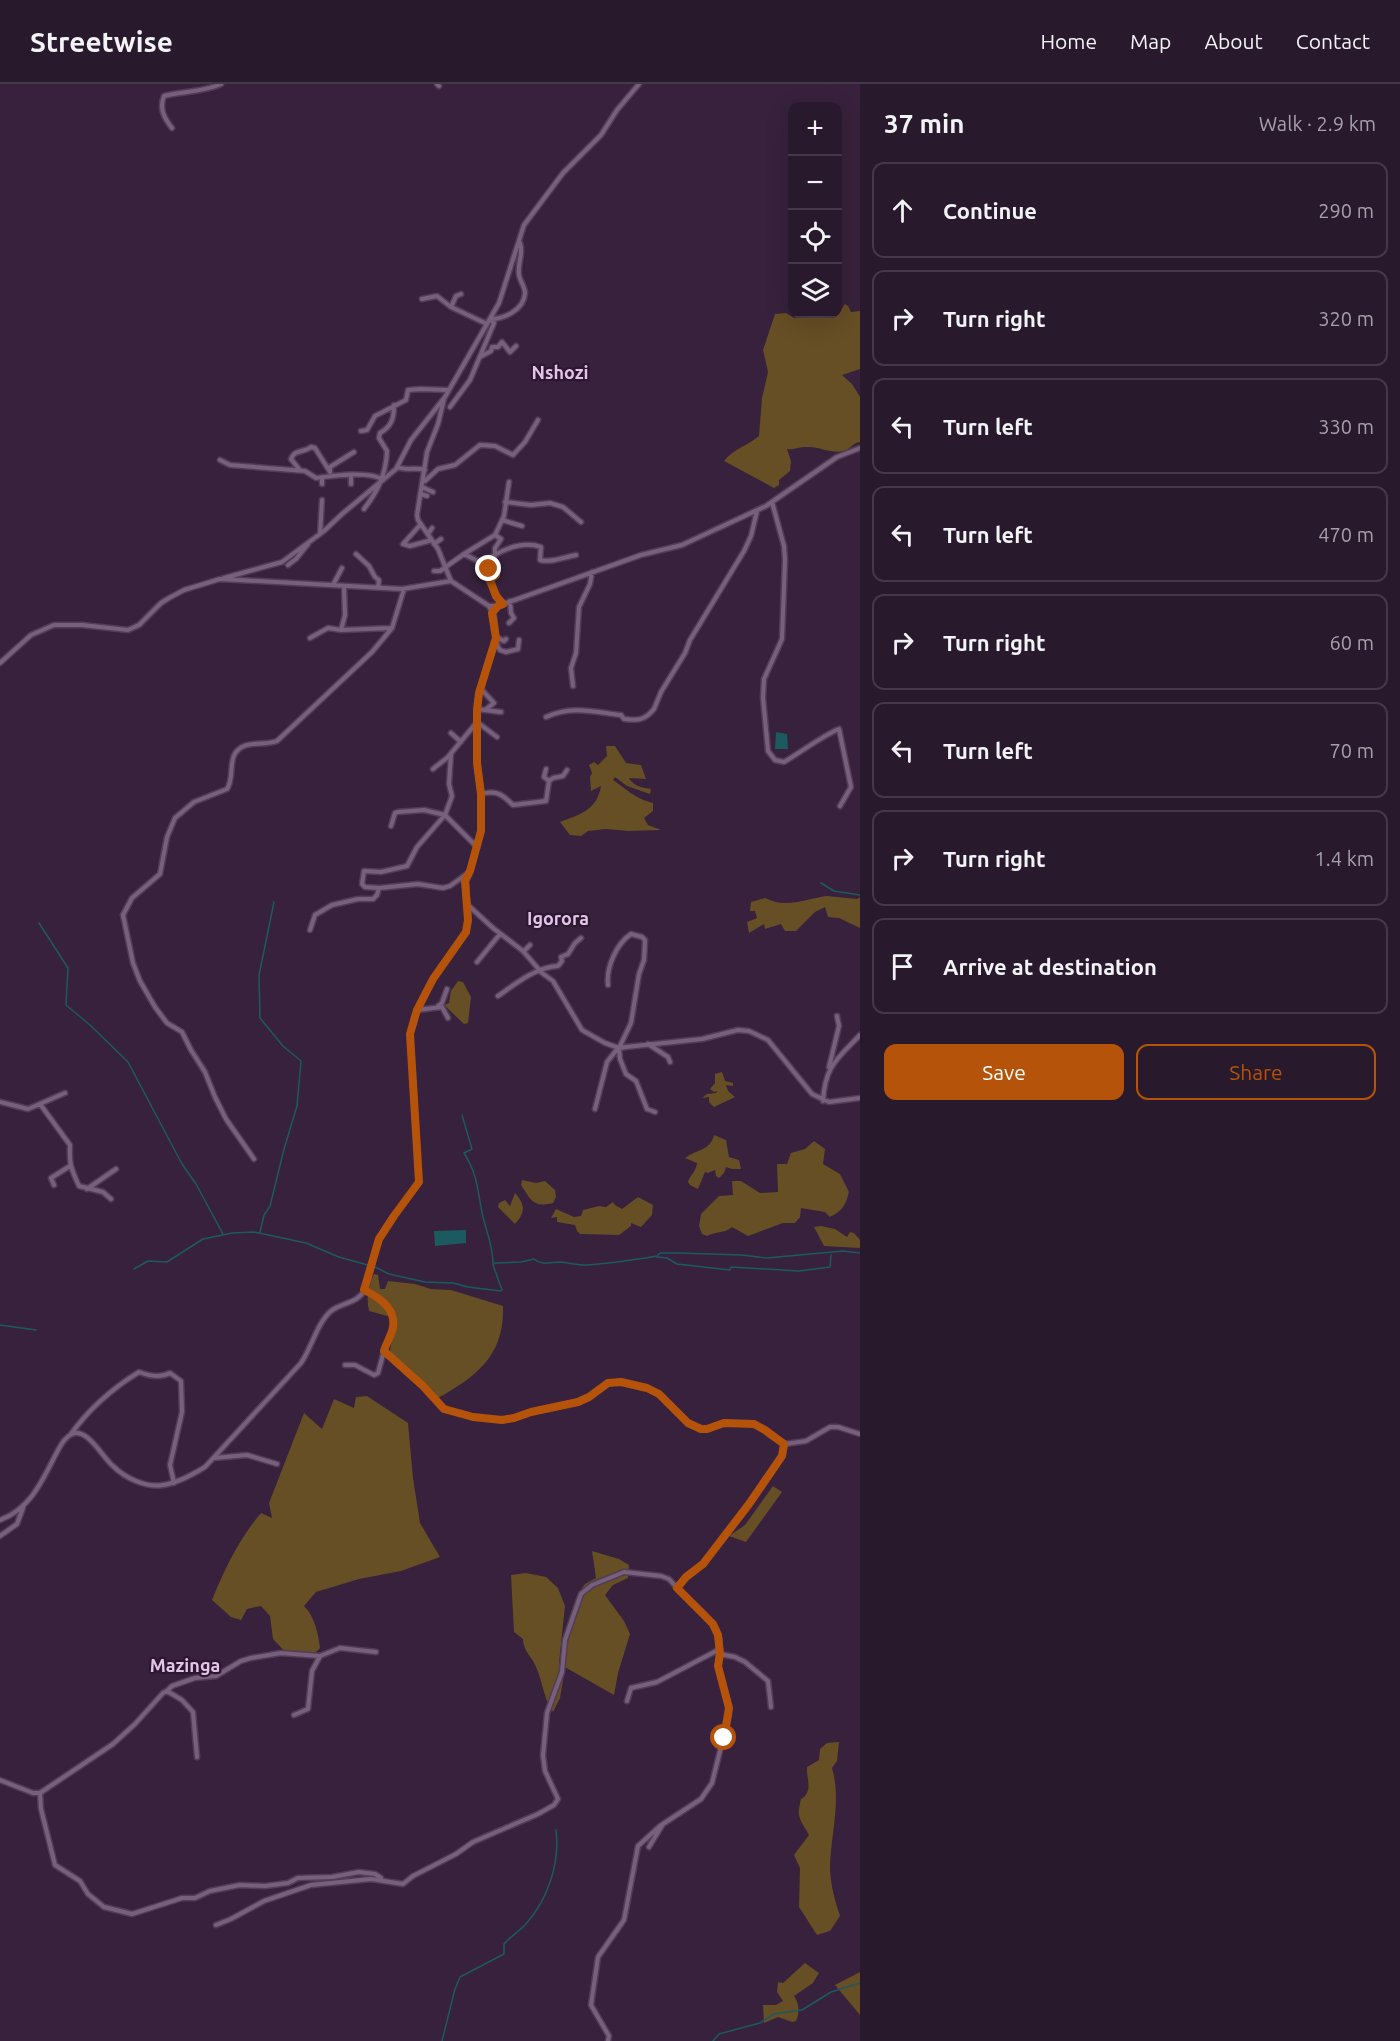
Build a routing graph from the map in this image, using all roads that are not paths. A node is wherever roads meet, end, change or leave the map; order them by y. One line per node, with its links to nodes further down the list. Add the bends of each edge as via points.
1 (221, 84): 3 (street, via 164,96 161,107)
2 (639, 84): 4 (street, via 601,135 557,180 524,225)
3 (172, 128)
4 (520, 243): 8 (street, via 503,295); 8 (street, via 518,275 525,292 522,302 500,319)
5 (461, 294): 7 (street)
6 (422, 299): 7 (street, via 437,296)
7 (451, 307): 9 (street)
8 (490, 319): 9 (street); 11 (street, via 494,323)
9 (487, 324): 12 (street)
10 (516, 346): 11 (street, via 510,352 502,342)
11 (479, 357): 15 (street, via 470,380)
12 (448, 390): 13 (street); 14 (street, via 408,390 406,400)
13 (445, 396): 21 (street, via 411,440); 23 (street)
14 (394, 405): 17 (street, via 375,416 367,430); 27 (street, via 394,418 388,429 380,433 387,452)
15 (450, 407)
16 (538, 420): 31 (street, via 513,455 480,444 455,465 438,469)
17 (361, 431)
18 (860, 448): 37 (street, via 837,457)
19 (354, 452): 24 (street, via 330,467)
20 (220, 460): 22 (street, via 230,465)
21 (397, 467): 23 (street); 27 (street)
22 (300, 470): 24 (street, via 292,456 312,447); 26 (street)
23 (425, 470): 31 (street)
24 (331, 473): 25 (street); 26 (street)
25 (351, 476): 27 (street); 30 (street)
26 (322, 477): 29 (street)
27 (382, 480): 38 (street); 46 (street)
28 (509, 483): 36 (street)
29 (322, 484)
30 (351, 484)
31 (423, 486): 32 (street); 33 (street)
32 (433, 492)
33 (421, 494): 34 (street); 42 (street, via 417,514)
34 (427, 496)
35 (322, 500): 46 (street)
36 (506, 502): 40 (street); 41 (street, via 550,503 563,507)
37 (772, 502): 39 (street); 97 (street, via 786,560 782,639 764,679 768,751 775,760 784,762 839,729 850,787)
38 (364, 509)
39 (758, 510): 60 (street, via 682,545); 86 (street, via 744,552 646,718 624,719 621,715 581,710 562,710)
40 (502, 520): 43 (street); 47 (street)
41 (580, 522)
42 (421, 524): 45 (street); 50 (street, via 403,544)
43 (522, 526)
44 (432, 528): 45 (street)
45 (428, 534): 50 (street)
46 (320, 535): 49 (street)
47 (495, 535): 52 (street); 54 (street, via 501,539)
48 (441, 540): 50 (street)
49 (310, 542): 56 (street); 61 (street, via 282,562)
50 (433, 542): 57 (street)
51 (356, 554): 66 (street, via 379,580)
52 (464, 554): 55 (street); 57 (street)
53 (576, 555): 54 (street, via 542,561 541,547 525,543)
54 (495, 556): 55 (street)
55 (481, 563): 62 (street); 62 (street, via 496,575)
56 (288, 565)
57 (446, 567): 59 (street); 63 (street)
58 (342, 568): 64 (street)
59 (434, 572)
60 (592, 572): 68 (street); 81 (street, via 579,607 571,668)
61 (220, 579): 64 (street); 80 (street, via 169,598 128,630 54,625 31,635)
62 (490, 580): 69 (street)
63 (451, 581): 67 (street); 70 (street)
64 (333, 585): 65 (street)
65 (344, 586): 66 (street); 75 (street, via 346,604)
66 (378, 588): 67 (street)
67 (404, 589): 74 (street)
68 (510, 601): 69 (street); 73 (street, via 514,618)
69 (503, 604): 71 (street)
70 (489, 606): 71 (street); 72 (street)
71 (498, 606): 72 (street)
72 (492, 613): 77 (street)
73 (509, 623)
74 (392, 628): 75 (street); 130 (street, via 278,741 246,745 236,751 230,784 222,792 194,801 176,818 167,837 160,874 132,898 123,915 140,981 167,1023 182,1032 226,1119)
75 (341, 630): 76 (street, via 328,627)
76 (310, 638)
77 (496, 639): 78 (street); 79 (street, via 500,650 506,652 518,649); 82 (street)
78 (506, 639)
79 (519, 640)
80 (0, 663)
81 (573, 686)
82 (481, 688): 83 (street); 84 (street, via 494,703)
83 (477, 710): 84 (street); 87 (street)
84 (486, 710): 85 (street)
85 (501, 712)
86 (546, 717)
87 (477, 722): 89 (street); 90 (street); 96 (street)
88 (451, 733): 90 (street)
89 (497, 737)
90 (461, 742): 91 (street)
91 (451, 754): 92 (street); 98 (street, via 448,783 452,796)
92 (433, 769)
93 (546, 769): 95 (street, via 544,777)
94 (567, 770): 95 (street, via 563,776)
95 (549, 781): 96 (street, via 546,801 536,803 513,805 500,792)
96 (481, 794): 100 (street)
97 (840, 806)
98 (445, 815): 99 (street, via 424,810 398,812); 100 (street); 102 (street, via 417,847 407,866 364,871 362,884)
99 (391, 826)
100 (477, 847): 101 (street)
101 (470, 871): 102 (street, via 442,888 410,884); 103 (street, via 465,881)
102 (379, 888): 104 (street, via 373,899 332,905 315,915)
103 (468, 906): 105 (street); 115 (street, via 466,932)
104 (310, 930)
105 (500, 934): 108 (street); 109 (street)
106 (581, 938): 110 (street, via 561,957 558,966)
107 (530, 945): 108 (street)
108 (524, 951): 110 (street)
109 (477, 962)
110 (540, 971): 113 (street); 120 (street, via 557,986 582,1030)
111 (608, 985): 120 (street, via 607,976 620,945 631,934 642,936 644,960 631,1023)
112 (447, 989): 114 (street)
113 (498, 996)
114 (438, 1006): 115 (street); 117 (street, via 442,1006)
115 (417, 1010): 136 (street, via 410,1034 410,1058 419,1182 379,1239)
116 (837, 1016): 122 (street, via 839,1026)
117 (448, 1018)
118 (860, 1035): 122 (street)
119 (647, 1044): 120 (street); 121 (street); 125 (street, via 749,1031 768,1040 805,1088)
120 (619, 1048): 128 (street, via 607,1062); 129 (street, via 626,1074 636,1081 648,1109)
121 (670, 1062)
122 (828, 1070): 125 (street)
123 (65, 1093): 127 (street)
124 (860, 1098): 125 (street)
125 (823, 1101)
126 (0, 1102): 127 (street, via 24,1109)
127 (40, 1104): 131 (street, via 70,1145)
128 (595, 1109)
129 (655, 1112)
130 (254, 1159)
131 (70, 1166): 133 (street, via 51,1178); 134 (street, via 79,1186)
132 (116, 1169): 134 (street)
133 (54, 1185)
134 (87, 1189): 135 (street, via 103,1192)
135 (111, 1199)
136 (364, 1290): 137 (street, via 380,1298 392,1316 393,1327); 142 (street, via 326,1316 301,1363)
137 (384, 1351): 138 (street, via 374,1375 355,1365); 141 (street, via 444,1409 473,1417 514,1418 578,1402 608,1383 621,1382 659,1394 688,1423 701,1429 724,1423 754,1424)
138 (345, 1365)
139 (71, 1434): 144 (street, via 79,1433 89,1439 111,1466 124,1475 148,1485); 144 (street, via 102,1399 139,1372 152,1376 170,1374 181,1381 182,1412 170,1464); 145 (street)
140 (860, 1434): 141 (street, via 830,1427 806,1441)
141 (784, 1444): 148 (street, via 782,1456 749,1504 703,1564)
142 (214, 1458): 143 (street, via 247,1455); 144 (street, via 188,1478)
143 (277, 1464)
144 (174, 1482)
145 (23, 1508): 146 (street); 147 (street, via 17,1524)
146 (0, 1520)
147 (0, 1536)
148 (677, 1588): 149 (street, via 713,1624); 161 (street, via 661,1576 624,1572 581,1594 565,1640 562,1672 547,1713 544,1763 558,1799 554,1805 473,1842 403,1884)
149 (720, 1651): 153 (street, via 657,1682 632,1688); 154 (street, via 745,1662 768,1681); 159 (street, via 718,1666 729,1715 712,1783 701,1798)
150 (376, 1652): 151 (street, via 340,1647)
151 (320, 1656): 152 (street, via 281,1653 251,1658 216,1676 195,1678); 155 (street, via 312,1671 308,1709)
152 (167, 1691): 156 (street, via 193,1712); 158 (street, via 112,1744)
153 (627, 1701)
154 (771, 1707)
155 (294, 1715)
156 (197, 1756)
157 (0, 1780): 158 (street)
158 (40, 1793): 161 (street, via 55,1865 80,1881 104,1907 117,1912 132,1914 182,1898 195,1899 210,1891 288,1883 306,1877 359,1872 375,1874)
159 (664, 1823): 160 (street); 163 (street, via 638,1846 624,1920 598,1957 591,2005)
160 (650, 1847)
161 (387, 1882): 162 (street, via 371,1879 311,1885 264,1900)
162 (216, 1925)
163 (609, 2041)

